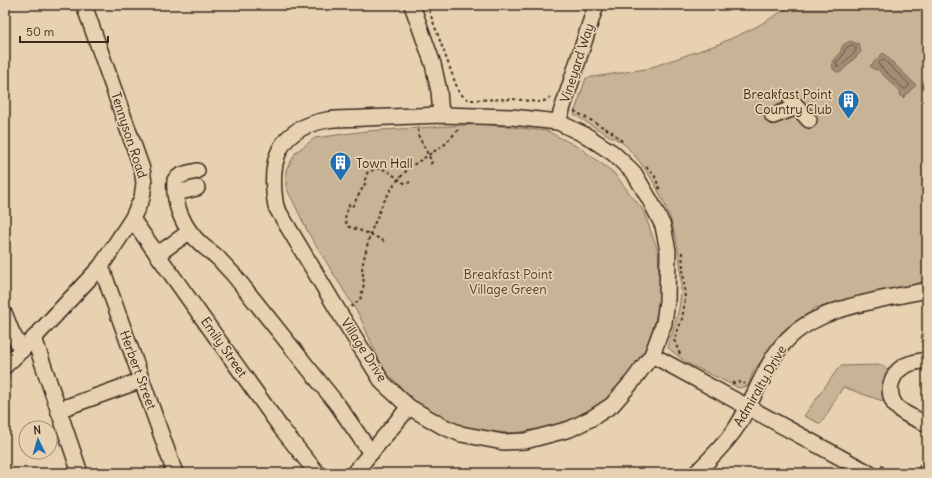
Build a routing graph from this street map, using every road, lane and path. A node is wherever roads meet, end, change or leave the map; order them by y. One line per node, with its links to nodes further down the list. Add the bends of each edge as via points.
1 (84, 5): 22 (street, Tennyson Road, via 144,175 144,190)
2 (412, 5): 6 (street, via 433,64)
3 (428, 5): 5 (path, via 459,93 469,100 514,99 538,102 552,97)
4 (596, 5): 5 (street, Vineyard Way)
5 (564, 104): 11 (street, Vineyard Way); 12 (path, via 612,132)
6 (441, 115): 7 (street, Village Drive); 8 (street, Village Drive)
7 (416, 116): 13 (path, via 418,135); 30 (street, Village Drive, via 328,120 304,126 290,135 280,148 274,163 272,177 276,207)
8 (468, 116): 11 (street, Village Drive); 13 (path, via 456,134)
9 (773, 116): 10 (street, via 794,103)
10 (809, 120)
11 (558, 122): 34 (street, Village Drive, via 587,136 613,153 634,173 663,226 668,251 668,301 664,323)
12 (628, 148)
13 (428, 154): 15 (path, via 432,162); 17 (path)
14 (644, 164): 21 (path, via 654,174)
15 (429, 166)
16 (197, 171): 20 (street, via 175,180)
17 (398, 180): 18 (path, via 406,184); 24 (path, via 383,203); 24 (path, via 388,171 373,169 367,173 366,182 352,207 349,205 345,218 347,226)
18 (410, 182)
19 (197, 188): 20 (street)
20 (176, 193): 23 (street, via 180,214)
21 (662, 193)
22 (132, 219): 27 (street, Emily Street); 28 (street, Tennyson Road)
23 (189, 232): 27 (street); 45 (street, via 233,274 337,404)
24 (370, 234): 25 (path); 30 (path, via 362,267 364,284 360,300)
25 (384, 241)
26 (682, 249): 35 (path, via 685,300 682,319 674,340)
27 (158, 254): 50 (street, Emily Street, via 281,428)
28 (101, 266): 32 (street, Tennyson Road); 38 (street, Herbert Street)
29 (927, 290): 40 (street, Admiralty Drive, via 839,310 805,326 784,342)
30 (340, 314): 41 (street, Village Drive, via 383,383)
31 (5, 315): 33 (street)
32 (34, 338): 33 (street, Tennyson Road); 43 (street)
33 (22, 350): 37 (street, Tennyson Road)
34 (652, 355): 41 (street, Village Drive, via 612,405 570,429 525,441 503,442 461,434); 42 (street)
35 (682, 357)
36 (927, 360): 44 (street, via 900,369 893,376 890,394 896,406)
37 (6, 366)
38 (142, 380): 43 (street); 49 (street, Herbert Street)
39 (730, 384): 40 (path, via 742,382)
40 (756, 390): 42 (street, Admiralty Drive)
41 (409, 407): 45 (street)
42 (748, 407): 47 (street); 52 (street, Admiralty Drive, via 736,429)
43 (58, 410): 48 (street)
44 (927, 424)
45 (371, 453): 51 (street)
46 (927, 453): 54 (path)
47 (874, 469): 53 (path)
48 (80, 473)
49 (175, 473)
50 (317, 473)
51 (354, 473)
52 (696, 473)
53 (894, 473)
54 (916, 473)

